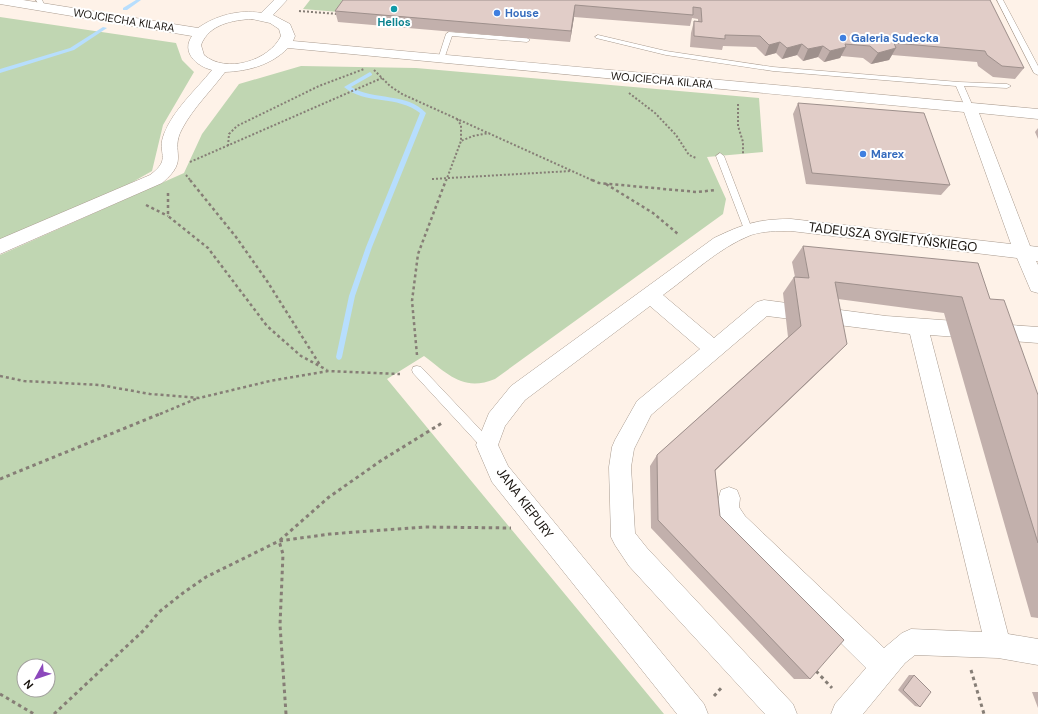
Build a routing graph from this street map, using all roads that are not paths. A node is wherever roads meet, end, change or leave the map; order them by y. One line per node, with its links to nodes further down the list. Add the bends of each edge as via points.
1 (0, 0): 4 (street, WOJCIECHA KILARA)
2 (281, 0): 6 (street)
3 (1000, 0): 13 (lane)
4 (20, 2): 5 (street, WOJCIECHA KILARA)
5 (41, 4): 7 (street, WOJCIECHA KILARA)
6 (265, 16): 7 (street, via 238,16 211,25); 10 (street, via 283,24 288,37)
7 (201, 33): 12 (street, via 195,42 194,50 198,58 208,65)
8 (598, 37): 14 (lane, via 666,54 773,69)
9 (527, 40): 11 (lane, via 449,34)
10 (285, 44): 11 (street, WOJCIECHA KILARA); 12 (street, via 278,53 266,60 237,68)
11 (441, 59): 16 (street, WOJCIECHA KILARA)
12 (221, 68): 20 (street, via 171,136 168,172)
13 (1038, 73)
14 (959, 84): 15 (lane); 16 (lane)
15 (1007, 86)
16 (970, 108): 17 (street, WOJCIECHA KILARA); 21 (street)
17 (1038, 114)
18 (720, 156): 19 (lane)
19 (748, 229): 21 (street, TADEUSZA SYGIETYŃSKIEGO, via 772,225 822,227); 23 (street, via 720,243)
20 (0, 247)
21 (1030, 253): 22 (street)
22 (1038, 286)
23 (650, 295): 26 (street); 28 (street, via 518,393 497,420)
24 (918, 326): 25 (street); 26 (street, via 764,308); 30 (street)
25 (1038, 335)
26 (714, 349): 35 (street, via 644,408 623,447 620,467 623,537 638,557)
27 (418, 370): 28 (lane)
28 (487, 445): 34 (street, JANA KIEPURY, via 500,474)
29 (729, 498): 32 (street, via 727,510 737,524)
30 (998, 646): 31 (street); 32 (street, via 911,642)
31 (1038, 652)
32 (884, 667): 33 (street)
33 (851, 712)
34 (694, 714)
35 (783, 714)

